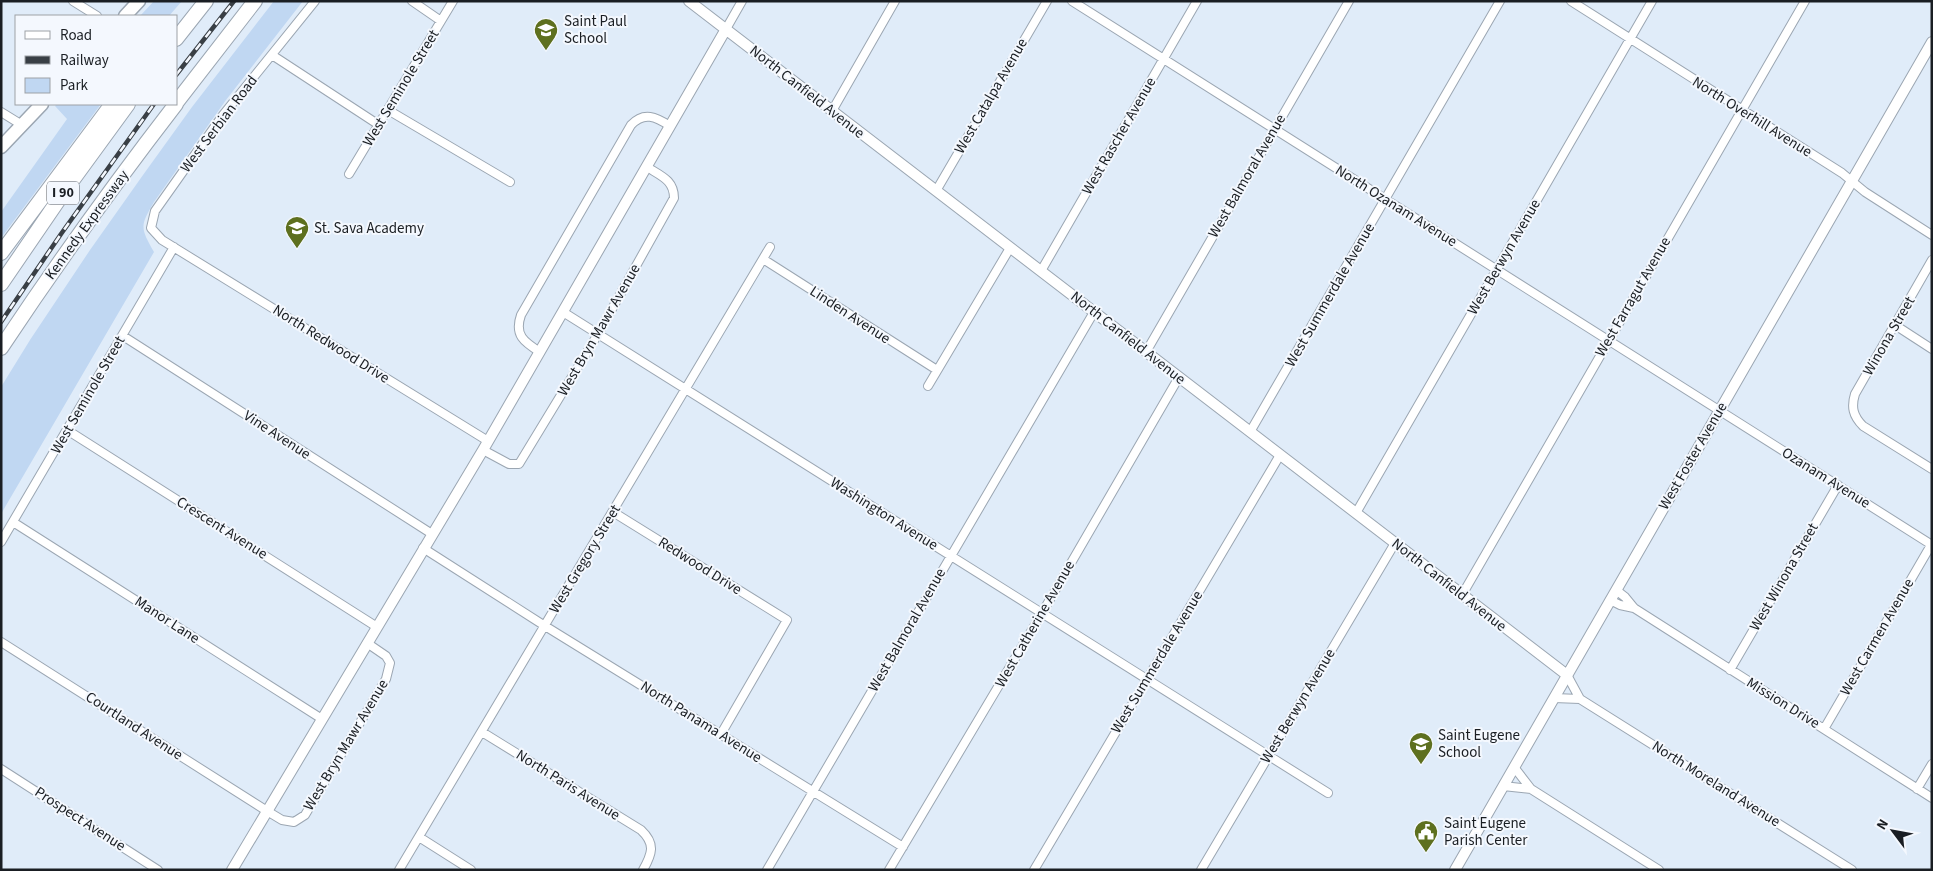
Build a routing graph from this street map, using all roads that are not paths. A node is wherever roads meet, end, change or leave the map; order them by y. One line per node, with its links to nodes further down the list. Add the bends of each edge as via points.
1 (73, 1): 19 (street)
2 (138, 1): 20 (main road)
3 (206, 1): 22 (highway)
4 (255, 1): 30 (highway, Kennedy Expressway / I 90)
5 (315, 1): 28 (street, West Serbian Road)
6 (412, 1): 21 (street)
7 (453, 1): 21 (street, West Seminole Street)
8 (689, 1): 23 (street, North Canfield Avenue)
9 (742, 1): 23 (street)
10 (895, 1): 37 (street)
11 (1046, 1): 48 (street, West Catalpa Avenue)
12 (1072, 1): 29 (street, North Ozanam Avenue)
13 (1197, 1): 29 (street, West Rascher Avenue)
14 (1349, 1): 42 (street, West Balmoral Avenue)
15 (1500, 1): 49 (street, West Summerdale Avenue)
16 (1570, 1): 26 (street, North Overhill Avenue)
17 (1652, 1): 26 (street, West Berwyn Avenue)
18 (1805, 1): 36 (street, West Farragut Avenue)
19 (95, 15)
20 (126, 15)
21 (441, 21): 35 (street, West Seminole Street)
22 (190, 22): 24 (highway); 25 (highway)
23 (726, 29): 37 (street, North Canfield Avenue); 41 (street)
24 (178, 31)
25 (178, 37)
26 (1630, 39): 36 (street, North Overhill Avenue); 57 (street, West Berwyn Avenue)
27 (1932, 42): 46 (street, West Foster Avenue)
28 (272, 55): 40 (street); 51 (street, West Serbian Road, via 223,115 155,211 150,228)
29 (1163, 59): 42 (street, North Ozanam Avenue); 58 (street, West Rascher Avenue)
30 (178, 100)
31 (41, 105): 39 (main road)
32 (111, 105): 54 (highway)
33 (127, 105): 59 (highway, I 90)
34 (174, 105): 66 (highway, Kennedy Expressway / I 90)
35 (388, 110): 40 (street, West Seminole Street); 47 (street)
36 (1741, 110): 46 (street, North Overhill Avenue); 65 (street, West Farragut Avenue)
37 (832, 111): 48 (street, North Canfield Avenue)
38 (1, 112): 39 (street)
39 (22, 125): 43 (main road)
40 (379, 125): 45 (street, West Seminole Street)
41 (670, 126): 44 (street); 68 (street, via 643,116 631,125 521,315 519,332 528,345)
42 (1275, 129): 49 (street, North Ozanam Avenue); 69 (street, West Balmoral Avenue)
43 (1, 147)
44 (647, 167): 60 (street); 63 (street, West Bryn Mawr Avenue, via 672,185 674,198)
45 (350, 174)
46 (1852, 181): 50 (street, North Overhill Avenue); 74 (street, West Foster Avenue)
47 (510, 182)
48 (936, 191): 53 (street, North Canfield Avenue)
49 (1386, 199): 57 (street, North Ozanam Avenue); 76 (street, West Summerdale Avenue)
50 (1932, 234)
51 (174, 247): 64 (street, West Seminole Street); 77 (street, North Redwood Drive)
52 (770, 248): 55 (street, West Gregory Street)
53 (1010, 248): 58 (street, North Canfield Avenue); 70 (street)
54 (1, 253)
55 (763, 259): 70 (street, Linden Avenue); 73 (street, West Gregory Street)
56 (1932, 260): 62 (street, Winona Street)
57 (1497, 270): 65 (street, North Ozanam Avenue); 82 (street, West Berwyn Avenue)
58 (1041, 271): 61 (street, North Canfield Avenue)
59 (1, 284)
60 (563, 312): 63 (street, Washington Avenue); 68 (street)
61 (1094, 312): 69 (street, North Canfield Avenue); 89 (street, West Balmoral Avenue)
62 (1895, 325): 67 (street); 79 (street, Winona Street, via 1856,394 1852,404 1854,412 1863,426)
63 (598, 334): 73 (street, Washington Avenue); 77 (street, West Bryn Mawr Avenue, via 519,464 509,464)
64 (123, 336): 75 (street, West Seminole Street); 84 (street, Vine Avenue)
65 (1608, 340): 74 (street, North Ozanam Avenue); 91 (street, West Farragut Avenue)
66 (1, 348)
67 (1932, 349)
68 (540, 352): 77 (street)
69 (1146, 352): 71 (street, North Canfield Avenue)
70 (937, 370): 72 (street)
71 (1179, 377): 76 (street, North Canfield Avenue); 94 (street, West Catherine Avenue)
72 (928, 386)
73 (686, 389): 81 (street, West Gregory Street); 89 (street, Washington Avenue)
74 (1719, 410): 80 (street, Ozanam Avenue); 90 (street, West Foster Avenue)
75 (67, 430): 83 (street, West Seminole Street); 95 (street, Crescent Avenue)
76 (1250, 432): 78 (street, North Canfield Avenue)
77 (485, 446): 84 (street)
78 (1280, 455): 82 (street, North Canfield Avenue); 101 (street, West Summerdale Avenue)
79 (1932, 469)
80 (1838, 485): 87 (street, Ozanam Avenue); 99 (street, West Winona Street)
81 (613, 512): 96 (street, West Gregory Street); 107 (street, Redwood Drive, via 787,620)
82 (1356, 513): 86 (street, North Canfield Avenue)
83 (13, 522): 85 (street, West Seminole Street); 104 (street, Manor Lane)
84 (432, 534): 88 (street)
85 (1, 542)
86 (1395, 543): 91 (street, North Canfield Avenue); 108 (street, West Berwyn Avenue)
87 (1931, 545): 105 (street, West Carmen Avenue)
88 (423, 548): 95 (street); 96 (street, North Panama Avenue)
89 (951, 556): 94 (street, Washington Avenue); 115 (street, West Balmoral Avenue)
90 (1616, 590): 92 (street, West Foster Avenue); 93 (street, Mission Drive)
91 (1462, 595): 100 (street, North Canfield Avenue)
92 (1610, 600): 93 (street, Mission Drive); 100 (street, West Foster Avenue)
93 (1634, 608): 99 (street, Mission Drive)
94 (1042, 613): 101 (street, Washington Avenue); 120 (street, West Catherine Avenue)
95 (377, 626): 98 (street)
96 (545, 626): 106 (street, West Gregory Street); 107 (street, North Panama Avenue)
97 (1, 642): 118 (street, Courtland Avenue)
98 (367, 643): 104 (street); 118 (street, West Bryn Mawr Avenue, via 386,656 389,670 305,815 294,822 282,820)
99 (1730, 670): 105 (street, Mission Drive)
100 (1567, 675): 102 (street, West Foster Avenue); 103 (street, North Moreland Avenue)
101 (1147, 679): 108 (street, Washington Avenue); 128 (street, West Summerdale Avenue)
102 (1554, 698): 103 (street, North Moreland Avenue); 110 (street, West Foster Avenue)
103 (1580, 699): 132 (street, North Moreland Avenue)
104 (322, 719): 118 (street)
105 (1824, 729): 113 (street, Mission Drive)
106 (482, 732): 119 (street, West Gregory Street); 125 (street, North Paris Avenue, via 641,830 650,843 650,858)
107 (720, 734): 115 (street, North Panama Avenue)
108 (1268, 755): 116 (street, Washington Avenue); 129 (street, West Berwyn Avenue)
109 (1932, 764): 113 (street)
110 (1514, 767): 112 (street, West Foster Avenue); 114 (street)
111 (1, 769): 121 (street, Prospect Avenue)
112 (1503, 786): 114 (street); 130 (street, West Foster Avenue)
113 (1917, 788): 117 (street, Mission Drive)
114 (1531, 790): 131 (street)
115 (813, 791): 120 (street, North Panama Avenue); 126 (street, West Balmoral Avenue)
116 (1328, 793)
117 (1932, 798)
118 (267, 811): 122 (street)
119 (419, 837): 123 (street, West Gregory Street); 124 (street)
120 (903, 847): 127 (street, West Catherine Avenue)
121 (158, 870)
122 (232, 870)
123 (400, 870)
124 (471, 870)
125 (643, 870)
126 (766, 870)
127 (889, 870)
128 (1034, 870)
129 (1201, 870)
130 (1456, 870)
131 (1659, 870)
132 (1852, 870)

